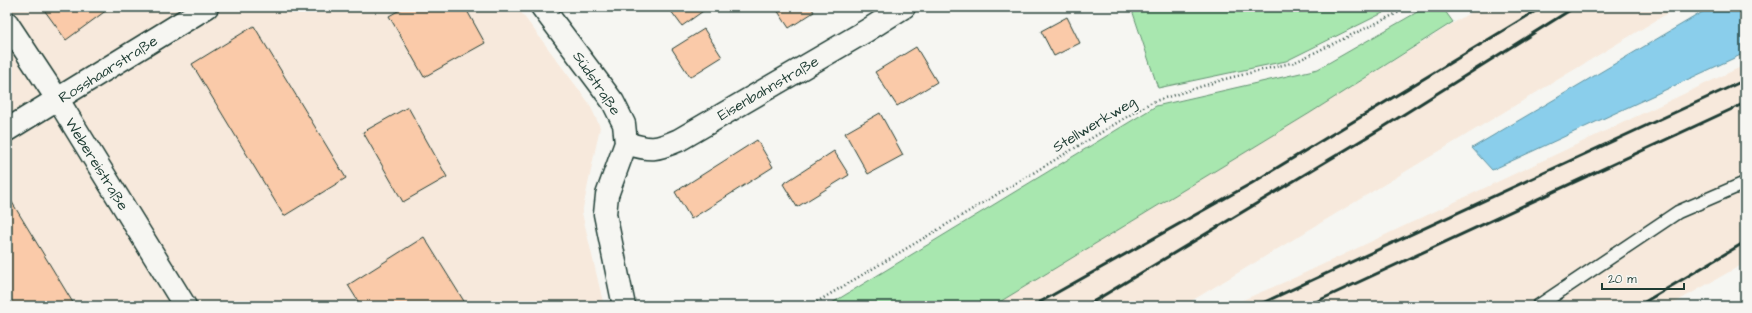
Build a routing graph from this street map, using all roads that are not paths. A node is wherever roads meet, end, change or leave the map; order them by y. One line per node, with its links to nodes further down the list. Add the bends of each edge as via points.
1 (208, 7): 5 (street, Rosshaarstraße)
2 (542, 7): 7 (street, Südstraße, via 613,102 624,124)
3 (904, 7): 7 (street, Eisenbahnstraße, via 680,140 662,148 645,149)
4 (7, 23): 5 (street, Webereistraße)
5 (58, 100): 6 (street, Rosshaarstraße); 9 (street, Webereistraße)
6 (7, 130)
7 (626, 143): 10 (street, Südstraße, via 607,195 605,214)
8 (1745, 183): 11 (lane, via 1678,212)
9 (185, 306)
10 (624, 306)
11 (1538, 306)

